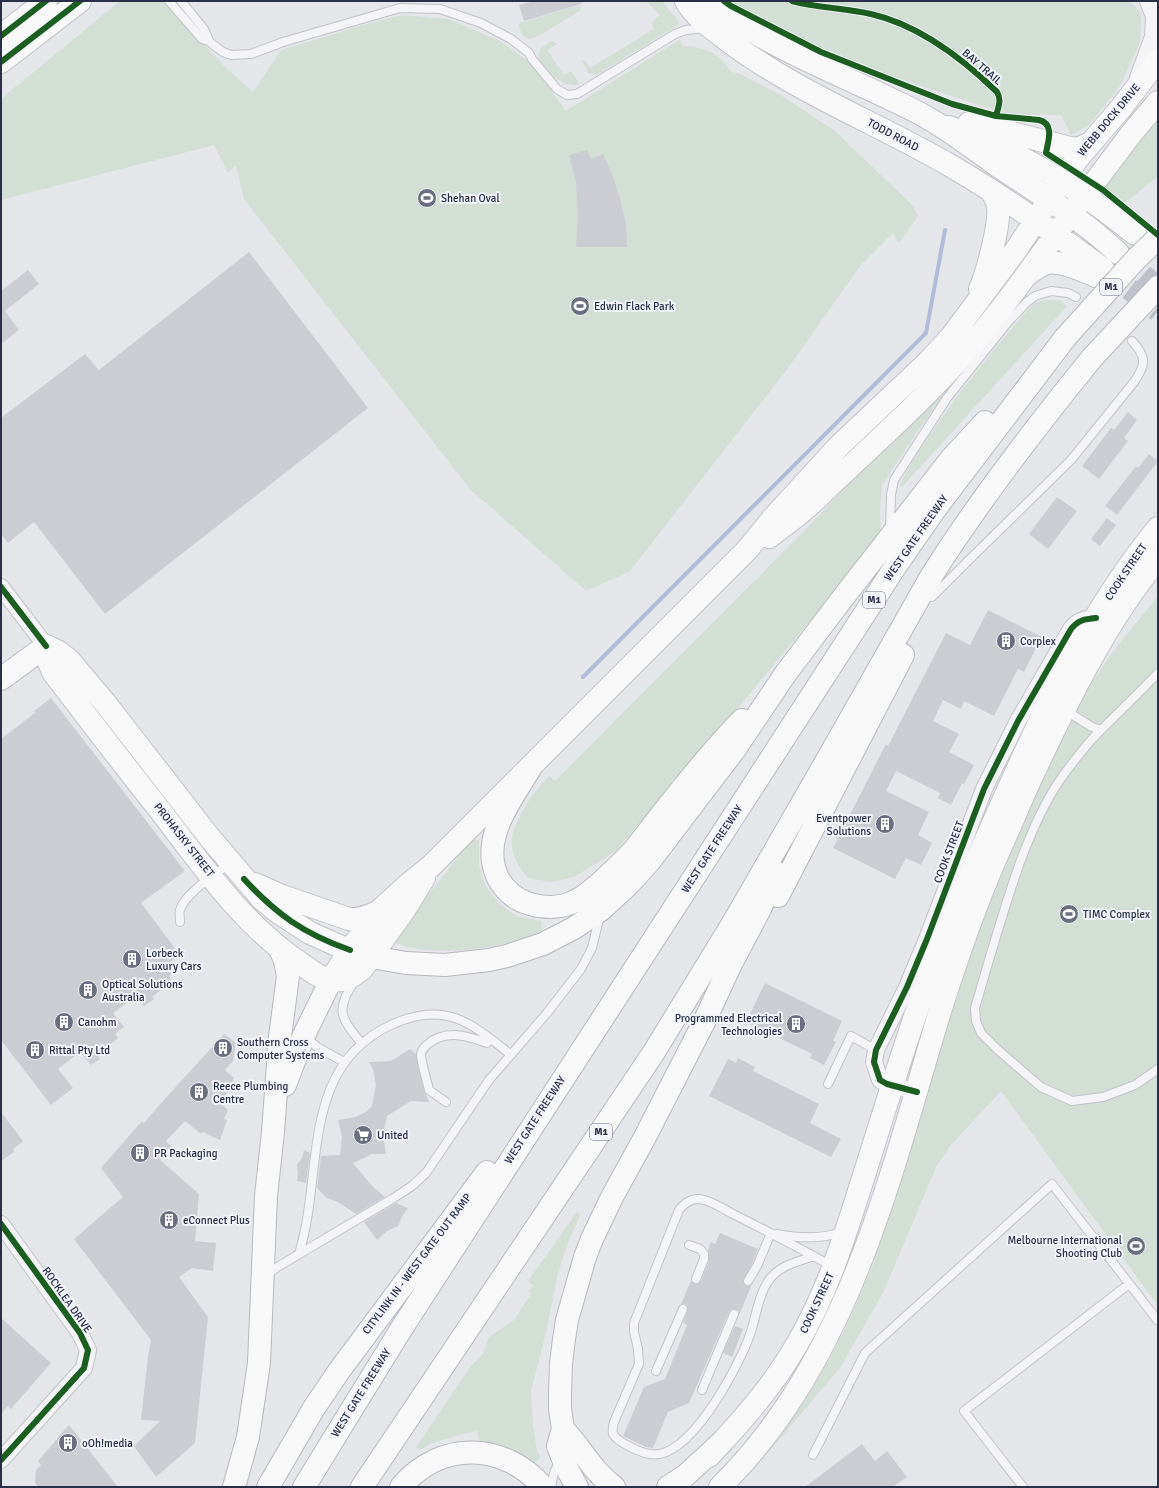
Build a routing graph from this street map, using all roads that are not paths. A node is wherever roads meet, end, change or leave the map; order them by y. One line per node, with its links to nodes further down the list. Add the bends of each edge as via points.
1 (46, 1): 9 (main road)
2 (80, 1): 12 (main road)
3 (169, 1): 10 (lane, via 202,39)
4 (181, 1): 10 (lane, via 204,29)
5 (686, 1): 8 (main road, TODD ROAD)
6 (706, 1): 15 (main road, via 734,21 782,47)
7 (1150, 1): 13 (street, via 1156,16 1155,37 1143,73)
8 (712, 28): 10 (lane, via 694,28 680,32 572,95 557,90 529,53 511,39 481,23 440,9 400,8 283,42 251,54 231,55); 19 (main road, TODD ROAD, via 754,60 796,86 908,143)
9 (1, 36)
10 (209, 41)
11 (1158, 60): 13 (main road, WEBB DOCK DRIVE)
12 (1, 62)
13 (1130, 96): 17 (main road, WEBB DOCK DRIVE)
14 (1158, 102): 20 (main road)
15 (916, 111): 16 (main road); 17 (main road, via 1078,150)
16 (935, 121): 18 (main road, via 1000,147); 21 (main road)
17 (1090, 143): 18 (main road, WEBB DOCK DRIVE)
18 (1062, 182): 20 (main road); 21 (main road, WEBB DOCK DRIVE)
19 (991, 191): 23 (main road, TODD ROAD); 31 (main road, via 999,210 996,227 984,280)
20 (1084, 196): 22 (main road); 25 (main road)
21 (1049, 200): 22 (main road); 23 (main road, WEBB DOCK DRIVE)
22 (1070, 215): 24 (main road); 27 (main road)
23 (1036, 221): 24 (main road, TODD ROAD); 31 (main road, WEBB DOCK DRIVE)
24 (1057, 234): 28 (main road); 28 (main road, TODD ROAD, via 1100,273 1051,262 1041,265)
25 (1136, 234)
26 (1158, 238): 33 (main road, WEST GATE FREEWAY / M1, bridge)
27 (1118, 253)
28 (1027, 275): 36 (main road, via 963,355 913,406 798,515)
29 (1158, 287): 38 (main road, M1, bridge, via 1092,358 1048,412 988,491)
30 (1076, 297): 35 (lane, via 1068,293 1051,291 1035,296 1027,302 947,398 893,483)
31 (965, 318): 36 (main road, via 928,362 840,446)
32 (1132, 340): 40 (lane, via 1144,359 1142,370 1134,382 1071,460)
33 (1061, 343): 35 (main road, via 951,459); 66 (main road, WEST GATE FREEWAY / M1, via 936,508 895,568)
34 (1158, 528): 41 (main road, COOK STREET, via 1114,586)
35 (889, 539): 43 (main road)
36 (747, 550): 48 (main road)
37 (1158, 559): 46 (main road, COOK STREET, via 1133,590 1108,629)
38 (932, 575): 40 (main road); 49 (main road, M1)
39 (1, 587): 42 (street, PROHASKY STREET)
40 (932, 598): 75 (main road, via 784,884 696,1064 663,1123)
41 (1096, 618): 50 (street, COOK STREET, via 1084,619 1074,625 1035,688 984,789); 52 (main road, COOK STREET, via 1045,712)
42 (46, 646): 45 (main road); 53 (main road, PROHASKY STREET, via 69,660); 54 (main road, PROHASKY STREET, via 47,658 54,672)
43 (786, 673): 48 (main road, via 727,735 633,851 591,890 571,903 548,907 523,902 504,886 495,871 492,855 495,834); 55 (main road, PROHASKY STREET, via 735,750 649,862)
44 (1158, 673): 47 (lane)
45 (1, 679)
46 (1064, 710): 47 (lane); 72 (main road, COOK STREET, via 987,878 953,973)
47 (1101, 730): 69 (lane, via 1058,782 1031,834 1010,890 975,1008 976,1021 981,1032 998,1050 1041,1087 1072,1101 1103,1097 1135,1085)
48 (531, 767): 51 (main road)
49 (823, 767): 75 (main road, via 760,909); 100 (main road, M1, via 733,923 654,1052)
50 (964, 843): 52 (street, COOK STREET); 65 (street, COOK STREET, via 927,939)
51 (431, 866): 56 (main road); 60 (main road, via 419,888)
52 (974, 869): 71 (main road, COOK STREET, via 928,978)
53 (237, 871): 54 (lane); 56 (main road, via 282,896 349,919 364,918); 59 (main road, PROHASKY STREET, via 263,900 293,923 328,942)
54 (212, 876): 57 (lane, via 185,900 179,911); 58 (main road, PROHASKY STREET, via 247,918)
55 (602, 909): 60 (main road, PROHASKY STREET, via 574,928 542,944 507,956 445,965); 67 (lane, via 592,948 581,968)
56 (378, 912): 59 (main road)
57 (180, 922)
58 (280, 949): 61 (main road, PROHASKY STREET, via 318,975); 74 (main road, via 288,976 280,1037)
59 (350, 950): 60 (main road, PROHASKY STREET); 61 (main road)
60 (367, 963): 61 (main road, via 354,976 339,981); 64 (lane, via 348,990 342,1012 347,1025)
61 (330, 980): 62 (main road)
62 (304, 1035): 68 (lane, via 317,1047); 74 (main road, via 284,1087)
63 (487, 1043): 73 (lane, via 467,1036 452,1035 434,1039 424,1047 421,1053 429,1090)
64 (362, 1044): 67 (lane, via 398,1022 435,1014 449,1015 466,1022); 68 (lane)
65 (876, 1050): 70 (lane, via 851,1036); 71 (street, COOK STREET, via 874,1062 880,1080)
66 (580, 1051): 98 (main road, CITYLINK IN - WEST GATE OUT RAMP / M1, via 369,1328 314,1408); 99 (main road, WEST GATE FREEWAY / M1, via 400,1331)
67 (510, 1054): 80 (lane, via 420,1180)
68 (344, 1062): 80 (lane, via 337,1072 321,1114 308,1213)
69 (1158, 1069)
70 (828, 1084)
71 (893, 1085): 72 (street, COOK STREET); 77 (main road, COOK STREET)
72 (917, 1092): 82 (main road, COOK STREET, via 881,1204)
73 (446, 1102)
74 (273, 1132): 83 (main road, via 266,1196)
75 (645, 1137): 92 (main road, via 599,1222 578,1279 567,1320 561,1364 560,1409)
76 (1, 1224): 96 (street, ROCKLEA DRIVE, via 80,1332 88,1350 84,1368)
77 (847, 1229): 78 (lane, via 819,1237); 82 (main road, COOK STREET)
78 (771, 1233): 81 (lane); 81 (lane, via 706,1200 690,1200 679,1210 634,1323 639,1364 613,1428 613,1434 621,1442 656,1455 668,1451 686,1438 700,1424 727,1382 748,1340 769,1281 782,1268); 85 (lane)
79 (689, 1245): 84 (lane, via 700,1249 704,1254)
80 (299, 1254): 83 (lane)
81 (814, 1256): 82 (lane)
82 (843, 1273): 93 (main road, COOK STREET, via 815,1312 782,1369 760,1399); 108 (main road, COOK STREET, via 828,1334 787,1405 756,1448)
83 (262, 1278): 97 (main road, via 258,1379 248,1437)
84 (696, 1278)
85 (748, 1281)
86 (1129, 1284): 89 (lane); 95 (lane, via 1052,1184 865,1353); 109 (lane, via 964,1411)
87 (683, 1309): 90 (lane)
88 (734, 1314): 91 (lane)
89 (1158, 1321)
90 (656, 1371)
91 (702, 1390)
92 (563, 1429): 94 (main road, via 558,1446); 105 (main road, via 574,1440 596,1472)
93 (722, 1442): 106 (main road, via 685,1476); 107 (main road, COOK STREET)
94 (562, 1455): 103 (lane); 104 (main road)
95 (813, 1455)
96 (1, 1460)
97 (234, 1487)
98 (268, 1487)
99 (304, 1487)
100 (362, 1487)
101 (401, 1487): 102 (main road, via 417,1471 434,1461 453,1454 478,1452 498,1456 517,1464)
102 (543, 1487)
103 (551, 1487)
104 (577, 1487)
105 (614, 1487)
106 (668, 1487)
107 (679, 1487)
108 (720, 1487)
109 (1023, 1487)

